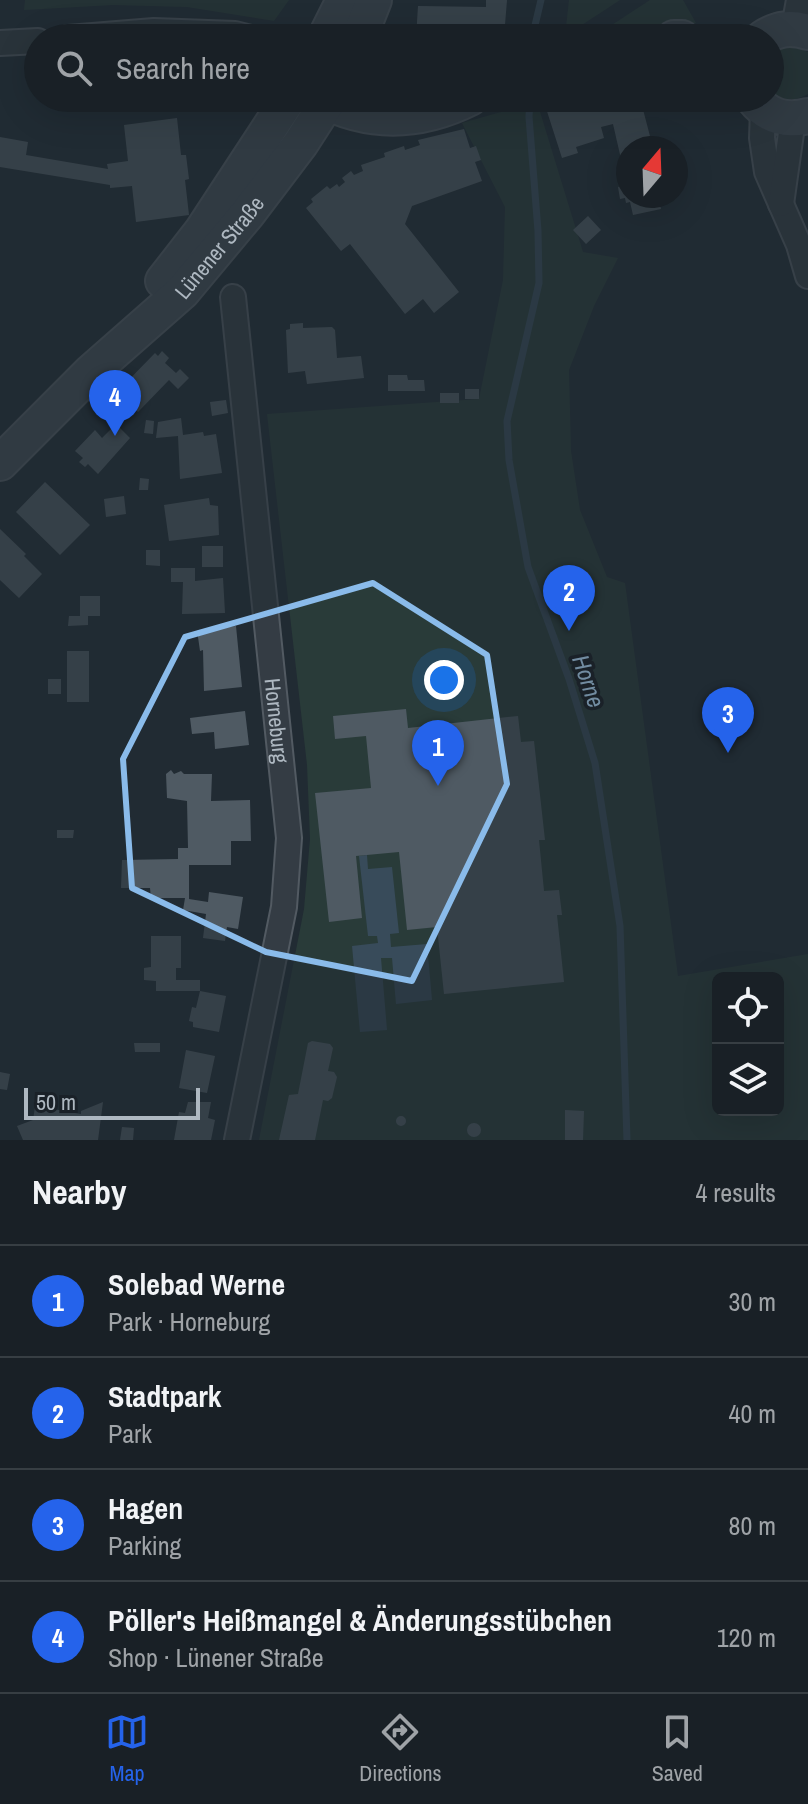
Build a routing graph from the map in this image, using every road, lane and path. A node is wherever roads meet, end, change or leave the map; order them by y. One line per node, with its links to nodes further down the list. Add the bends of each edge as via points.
1 (344, 0): 3 (main road)
2 (374, 0): 4 (main road)
3 (332, 24)
4 (365, 24)
5 (24, 42): 6 (street)
6 (0, 43)
7 (280, 112): 14 (main road, Lünener Straße, via 202,231)
8 (317, 112): 14 (main road, Lünener Straße, via 248,213 182,292)
9 (360, 112): 10 (main road, via 413,118)
10 (436, 112)
11 (778, 112): 12 (street, via 762,138 767,172)
12 (808, 276)
13 (233, 297): 16 (street, Horneburg, via 289,838 284,907)
14 (91, 372): 15 (main road, Lünener Straße)
15 (0, 463)
16 (237, 1140)

